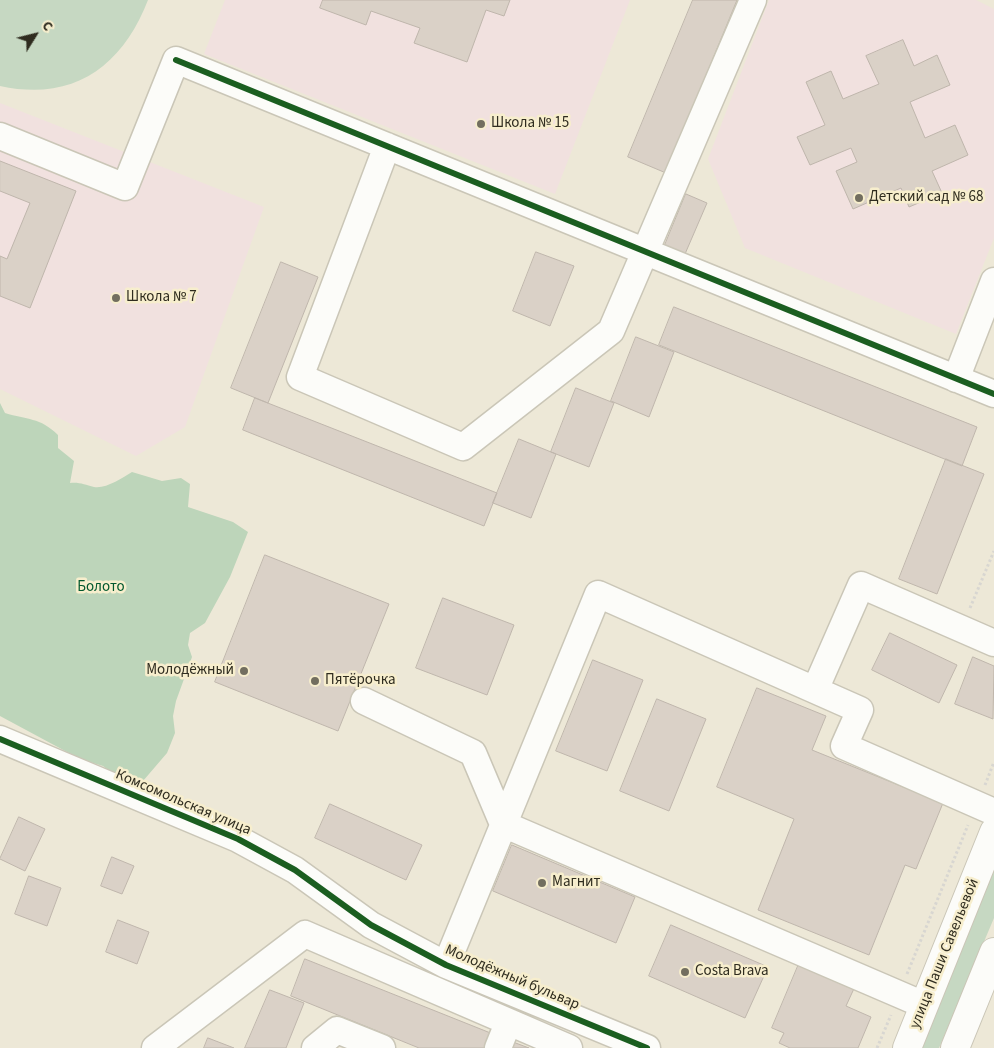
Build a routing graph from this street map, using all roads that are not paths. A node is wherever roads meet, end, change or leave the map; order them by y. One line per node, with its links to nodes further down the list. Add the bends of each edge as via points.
1 (753, 0): 4 (street)
2 (0, 136): 3 (street, via 125,187 176,60)
3 (387, 146): 4 (street); 4 (street, via 300,377 463,447 611,331)
4 (645, 252): 6 (street)
5 (994, 281): 6 (street)
6 (956, 379): 7 (street)
7 (994, 394)
8 (994, 643): 9 (street, via 861,585)
9 (815, 690): 12 (street, via 860,710 844,746); 13 (street, via 598,594)
10 (364, 701): 13 (street, via 473,753)
11 (0, 739): 15 (street, Комсомольская улица, via 238,839 295,870)
12 (985, 808)
13 (503, 824): 17 (street); 18 (street)
14 (994, 832): 18 (main road, улица Паши Савельевой)
15 (371, 925): 17 (street, Молодёжный бульвар)
16 (994, 952): 27 (main road)
17 (446, 965): 25 (street, Молодёжный бульвар)
18 (924, 1005): 26 (main road, улица Паши Савельевой)
19 (508, 1023): 20 (street, via 305,934); 23 (street); 24 (street)
20 (155, 1048)
21 (315, 1048): 22 (street, via 337,1030)
22 (382, 1048)
23 (498, 1048)
24 (569, 1048)
25 (647, 1048)
26 (907, 1048)
27 (955, 1048)

